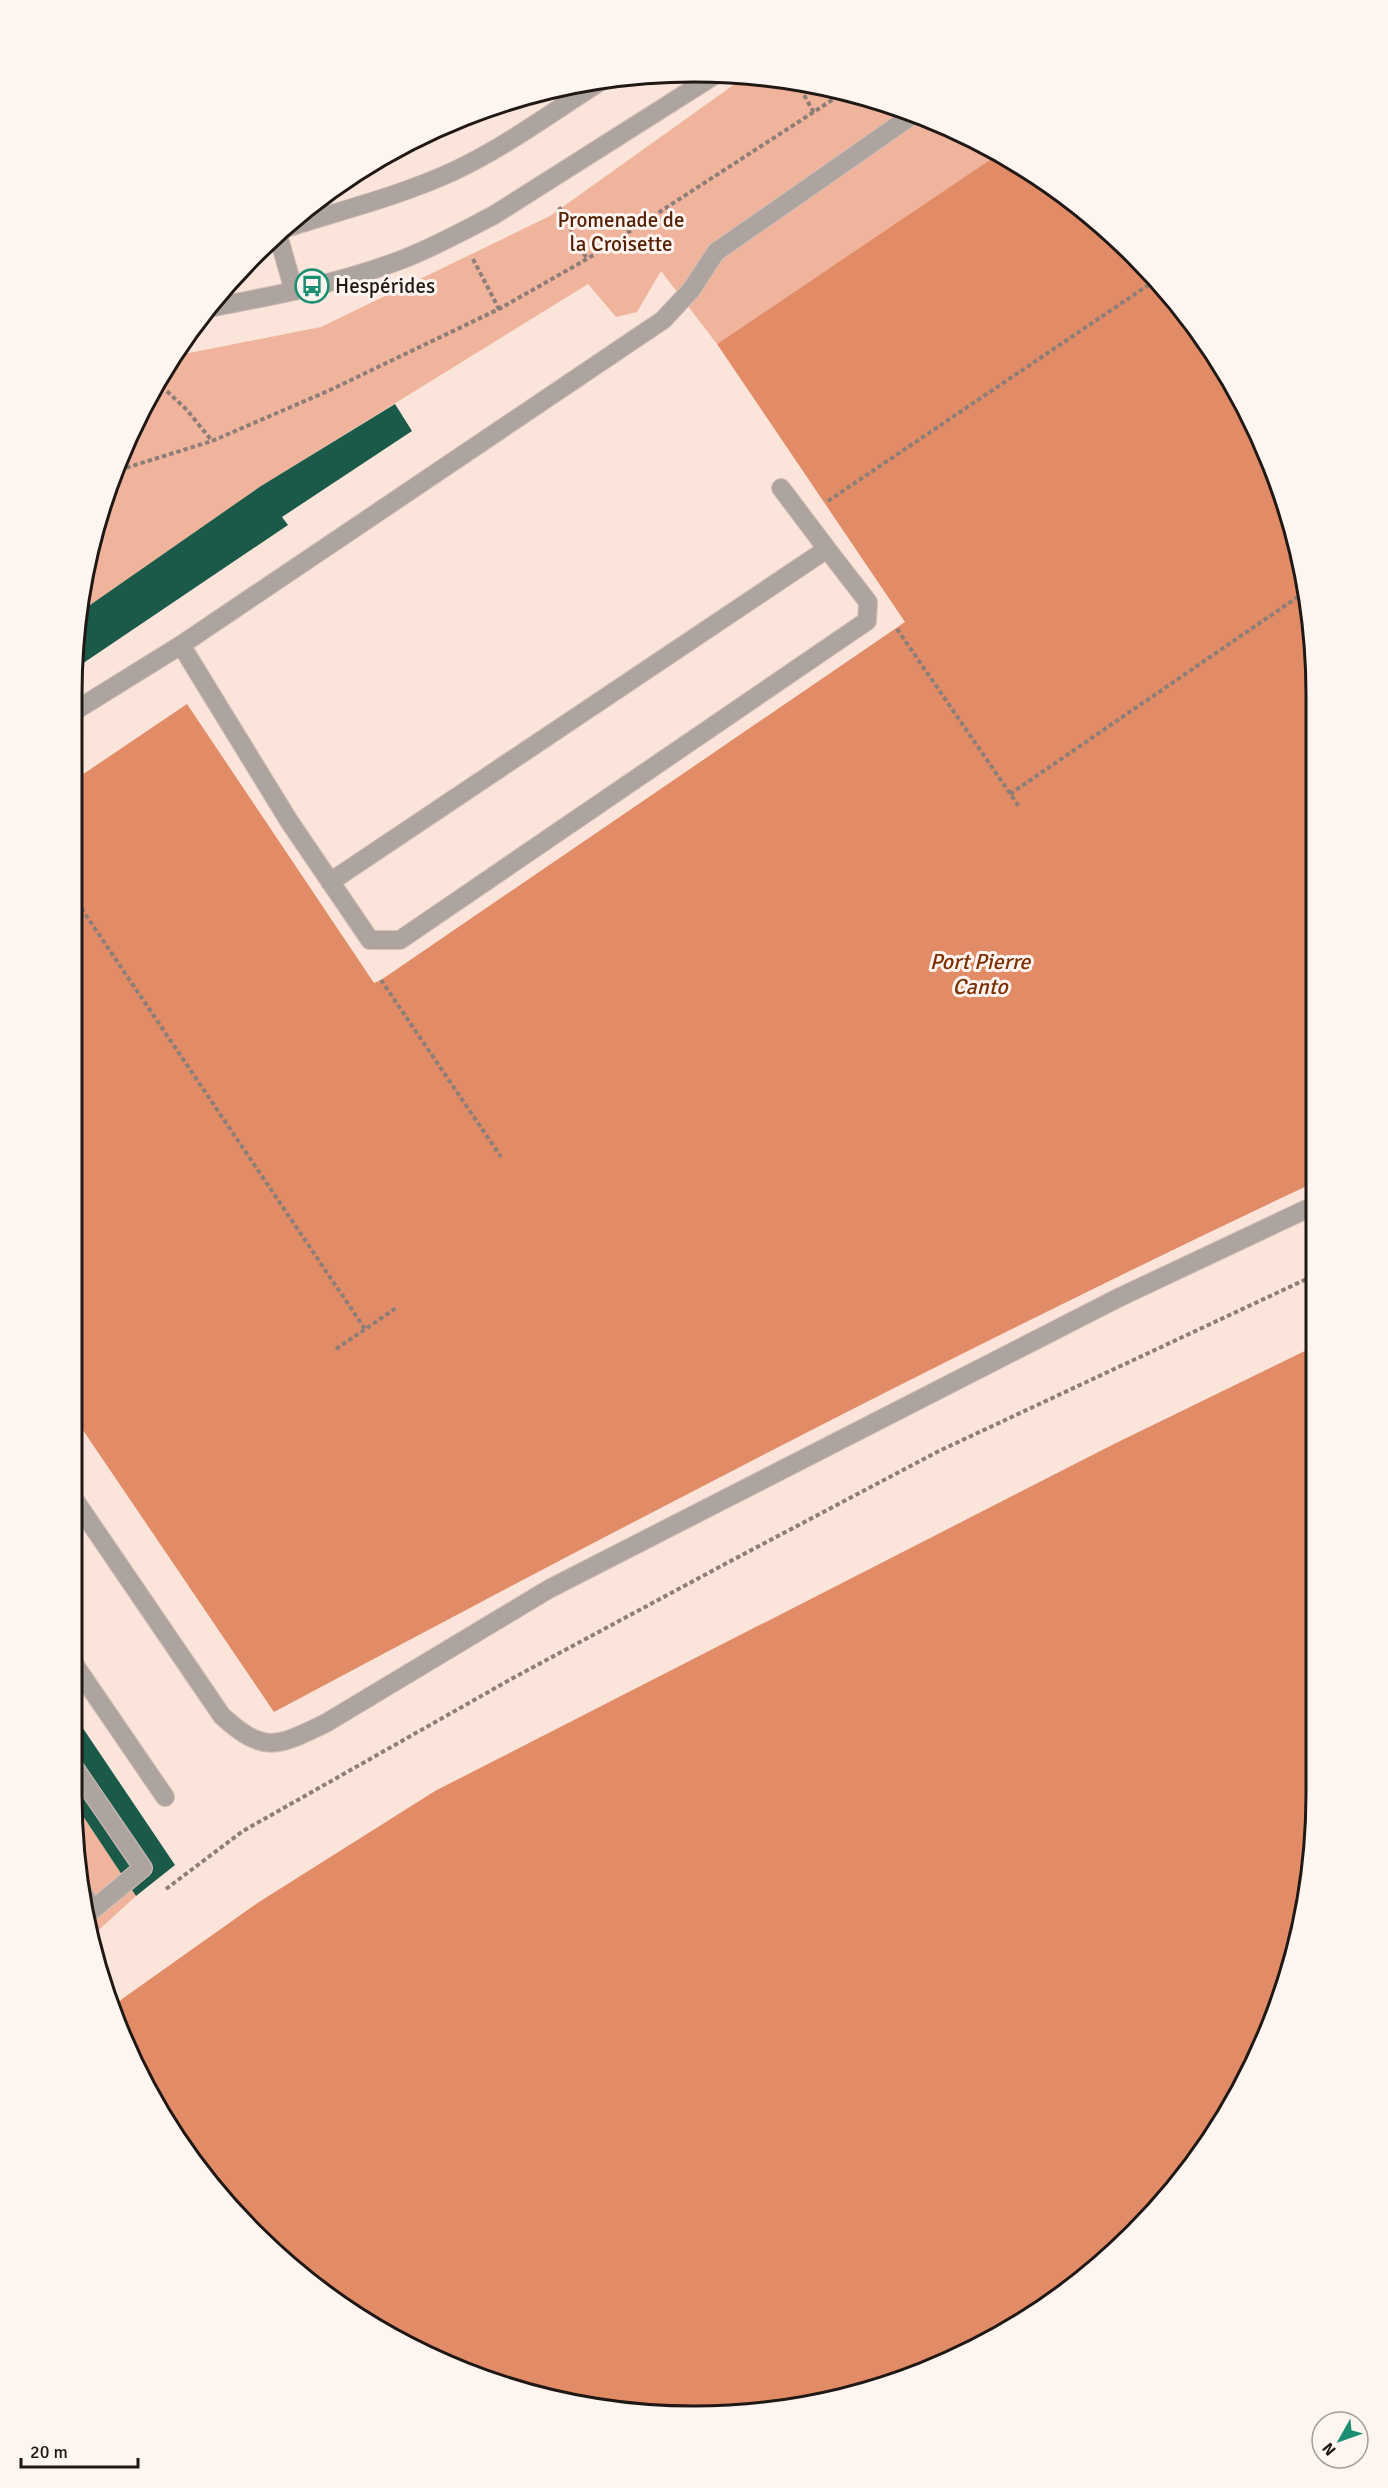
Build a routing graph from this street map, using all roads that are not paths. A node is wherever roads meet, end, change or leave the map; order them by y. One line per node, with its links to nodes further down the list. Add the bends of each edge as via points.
1 (703, 82): 6 (street, via 546,183 459,233 399,261)
2 (581, 93): 4 (street, via 454,171)
3 (905, 120): 10 (street, via 716,252 691,290 663,320)
4 (306, 222)
5 (281, 244): 6 (street)
6 (294, 291): 7 (street)
7 (222, 305)
8 (781, 488): 9 (street)
9 (827, 549): 12 (street); 12 (street, via 868,602 867,621 400,940 370,940)
10 (181, 645): 11 (street); 12 (street)
11 (82, 706)
12 (330, 882)
13 (1306, 1209): 14 (street, via 1118,1298 549,1588 326,1723 287,1742 263,1744 222,1716)
14 (82, 1511)
15 (82, 1676): 17 (street)
16 (82, 1779): 18 (street, via 143,1868)
17 (165, 1797)
18 (93, 1909)

